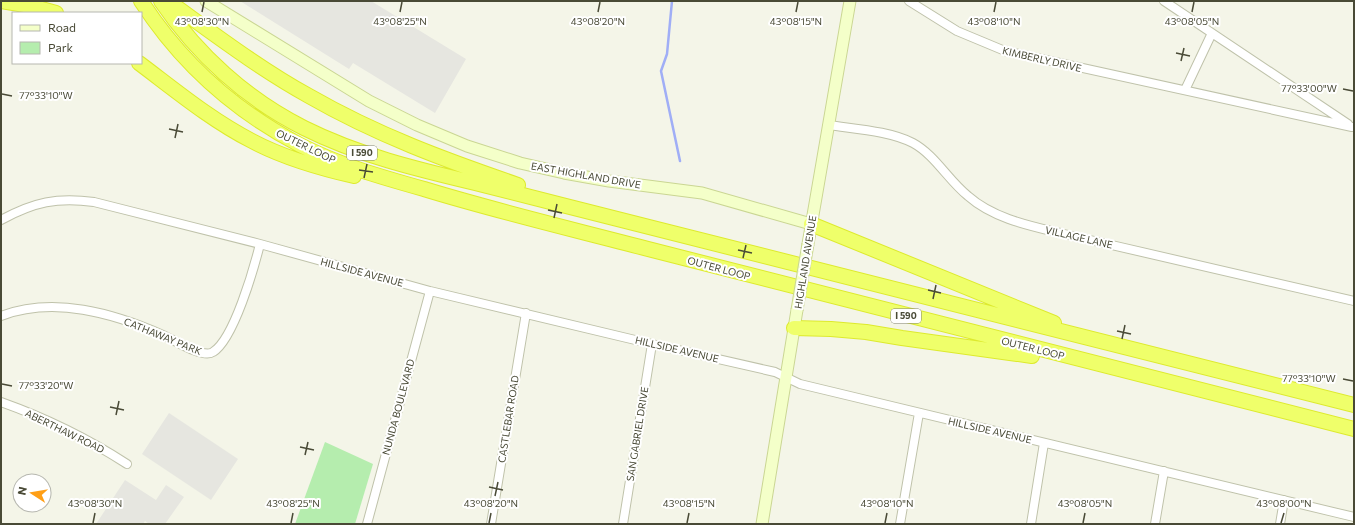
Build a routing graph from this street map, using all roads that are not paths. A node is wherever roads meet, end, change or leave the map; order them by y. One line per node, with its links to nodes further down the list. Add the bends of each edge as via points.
1 (1, 1): 9 (highway)
2 (141, 1): 15 (highway, OUTER LOOP / I 590, via 189,63 235,104 265,125 298,144 340,163)
3 (161, 1): 16 (highway, OUTER LOOP / I 590, via 193,42 226,75 275,112 316,134 353,150 402,165)
4 (168, 1): 16 (highway, via 244,55 309,96 365,126 457,164)
5 (206, 1): 18 (street, EAST HIGHLAND DRIVE, via 369,101 417,125 471,147 564,173 702,193)
6 (850, 1): 13 (street, HIGHLAND AVENUE)
7 (909, 1): 12 (street, KIMBERLY DRIVE, via 957,31 1005,51)
8 (1164, 1): 10 (street)
9 (52, 12)
10 (1212, 33): 12 (street); 14 (street)
11 (140, 64): 15 (highway, via 227,127 279,154 334,172)
12 (1185, 90): 14 (street, KIMBERLY DRIVE)
13 (829, 125): 18 (street, HIGHLAND AVENUE); 21 (street, VILLAGE LANE, via 895,136 914,144 967,196 993,213 1017,222)
14 (1353, 127)
15 (458, 200): 27 (highway, OUTER LOOP / I 590)
16 (609, 216): 25 (highway, OUTER LOOP / I 590)
17 (1, 220): 19 (street, HILLSIDE AVENUE, via 38,204 76,200 94,202)
18 (812, 224): 24 (street, HIGHLAND AVENUE, bridge); 25 (highway)
19 (260, 244): 20 (street, HILLSIDE AVENUE); 23 (street, CATHAWAY PARK, via 233,323 220,345 214,352 207,354 142,326 100,313 42,306 16,310)
20 (430, 291): 22 (street, HILLSIDE AVENUE); 38 (street, NUNDA BOULEVARD)
21 (1354, 301)
22 (526, 313): 26 (street, HILLSIDE AVENUE); 39 (street, CASTLEBAR ROAD)
23 (1, 316)
24 (794, 328): 27 (highway, via 866,332); 28 (street, HIGHLAND AVENUE)
25 (1102, 343): 30 (highway, OUTER LOOP / I 590)
26 (652, 344): 28 (street, HILLSIDE AVENUE, via 775,372); 40 (street, SAN GABRIEL DRIVE)
27 (1098, 365): 32 (highway, OUTER LOOP / I 590)
28 (786, 377): 31 (street, HILLSIDE AVENUE, via 800,384); 41 (street, HIGHLAND AVENUE)
29 (1, 402): 34 (street, ABERTHAW ROAD, via 61,426)
30 (1354, 404)
31 (919, 413): 33 (street, HILLSIDE AVENUE); 42 (street)
32 (1354, 429)
33 (1044, 443): 35 (street, HILLSIDE AVENUE); 43 (street)
34 (127, 464)
35 (1164, 471): 36 (street, HILLSIDE AVENUE); 44 (street)
36 (1284, 500): 37 (street, HILLSIDE AVENUE); 45 (street)
37 (1354, 517)
38 (367, 524)
39 (491, 524)
40 (623, 524)
41 (762, 524)
42 (900, 524)
43 (1031, 524)
44 (1155, 524)
45 (1280, 524)

